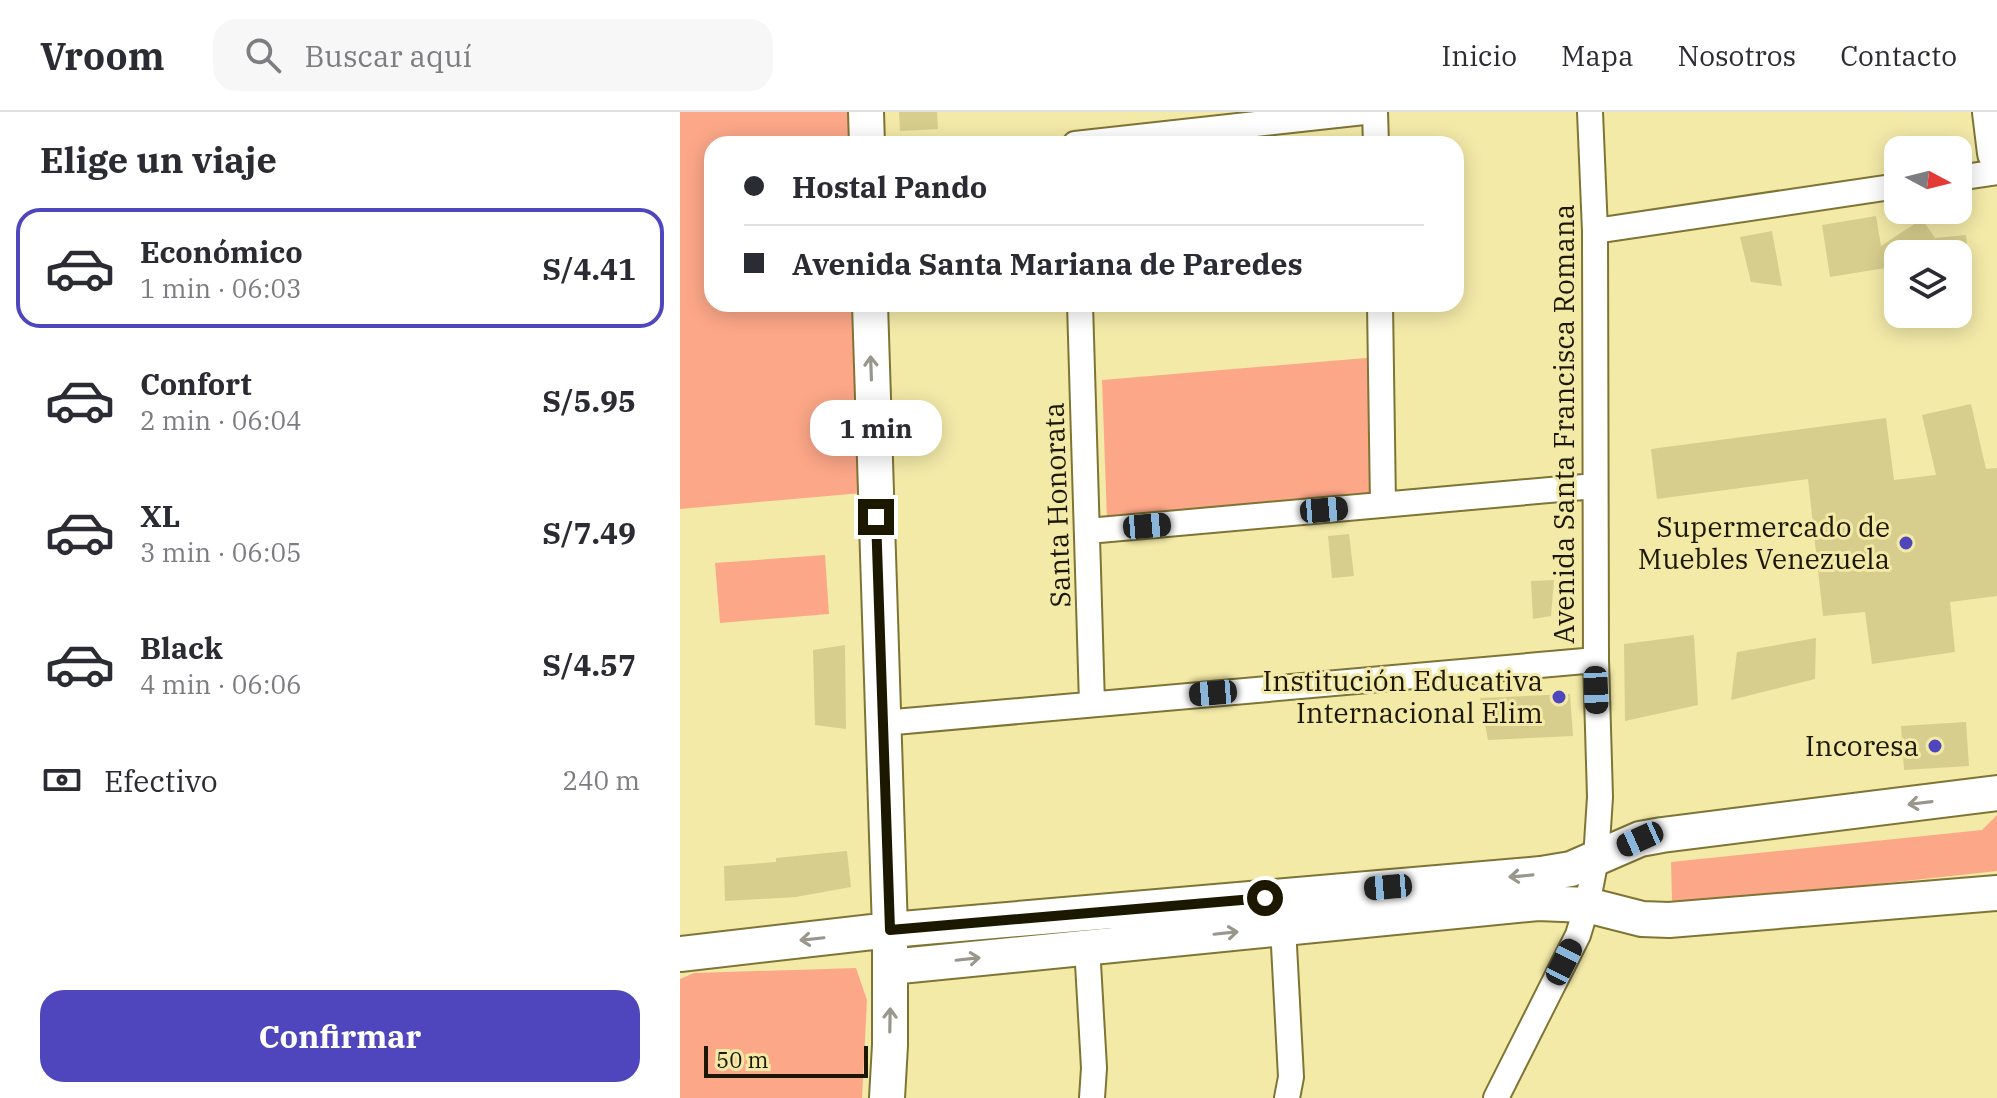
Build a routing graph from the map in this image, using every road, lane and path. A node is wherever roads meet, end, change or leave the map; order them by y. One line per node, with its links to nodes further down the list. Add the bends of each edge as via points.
1 (866, 112): 6 (main road)
2 (1364, 112): 7 (street)
3 (1375, 112): 8 (street)
4 (1590, 112): 13 (street, Avenida Santa Francisca Romana)
5 (1992, 112): 9 (main road)
6 (867, 136)
7 (1147, 136)
8 (1376, 136)
9 (1997, 153)
10 (1997, 172): 11 (street)
11 (1972, 176)
12 (1884, 188): 13 (street)
13 (1595, 231): 17 (street, Avenida Santa Francisca Romana)
14 (870, 312): 22 (main road, one-way to 14)
15 (1080, 312): 19 (street, Santa Honorata)
16 (1380, 312): 18 (street)
17 (1595, 486): 18 (street); 20 (street, Avenida Santa Francisca Romana)
18 (1383, 505): 19 (street)
19 (1088, 531): 21 (street, Santa Honorata)
20 (1596, 660): 21 (street); 24 (street, Avenida Santa Francisca Romana)
21 (1092, 704): 22 (street)
22 (883, 723): 28 (main road)
23 (1997, 793): 24 (main road, one-way to 24, via 1662,835)
24 (1596, 859): 26 (street, Avenida Santa Francisca Romana); 28 (main road, one-way to 28, via 1541,874)
25 (1997, 893): 26 (main road, via 1669,920)
26 (1587, 905): 27 (main road, via 1538,903); 35 (street, Avenida Santa Francisca Romana, via 1578,935)
27 (1283, 927): 29 (main road, one-way to 27); 34 (street, via 1291,1077)
28 (890, 930): 30 (main road, one-way to 30); 31 (main road)
29 (1087, 946): 31 (main road, one-way to 29); 33 (street)
30 (680, 954)
31 (890, 967): 32 (main road, one-way to 31)
32 (887, 1098)
33 (1092, 1098)
34 (1287, 1098)
35 (1496, 1098)

